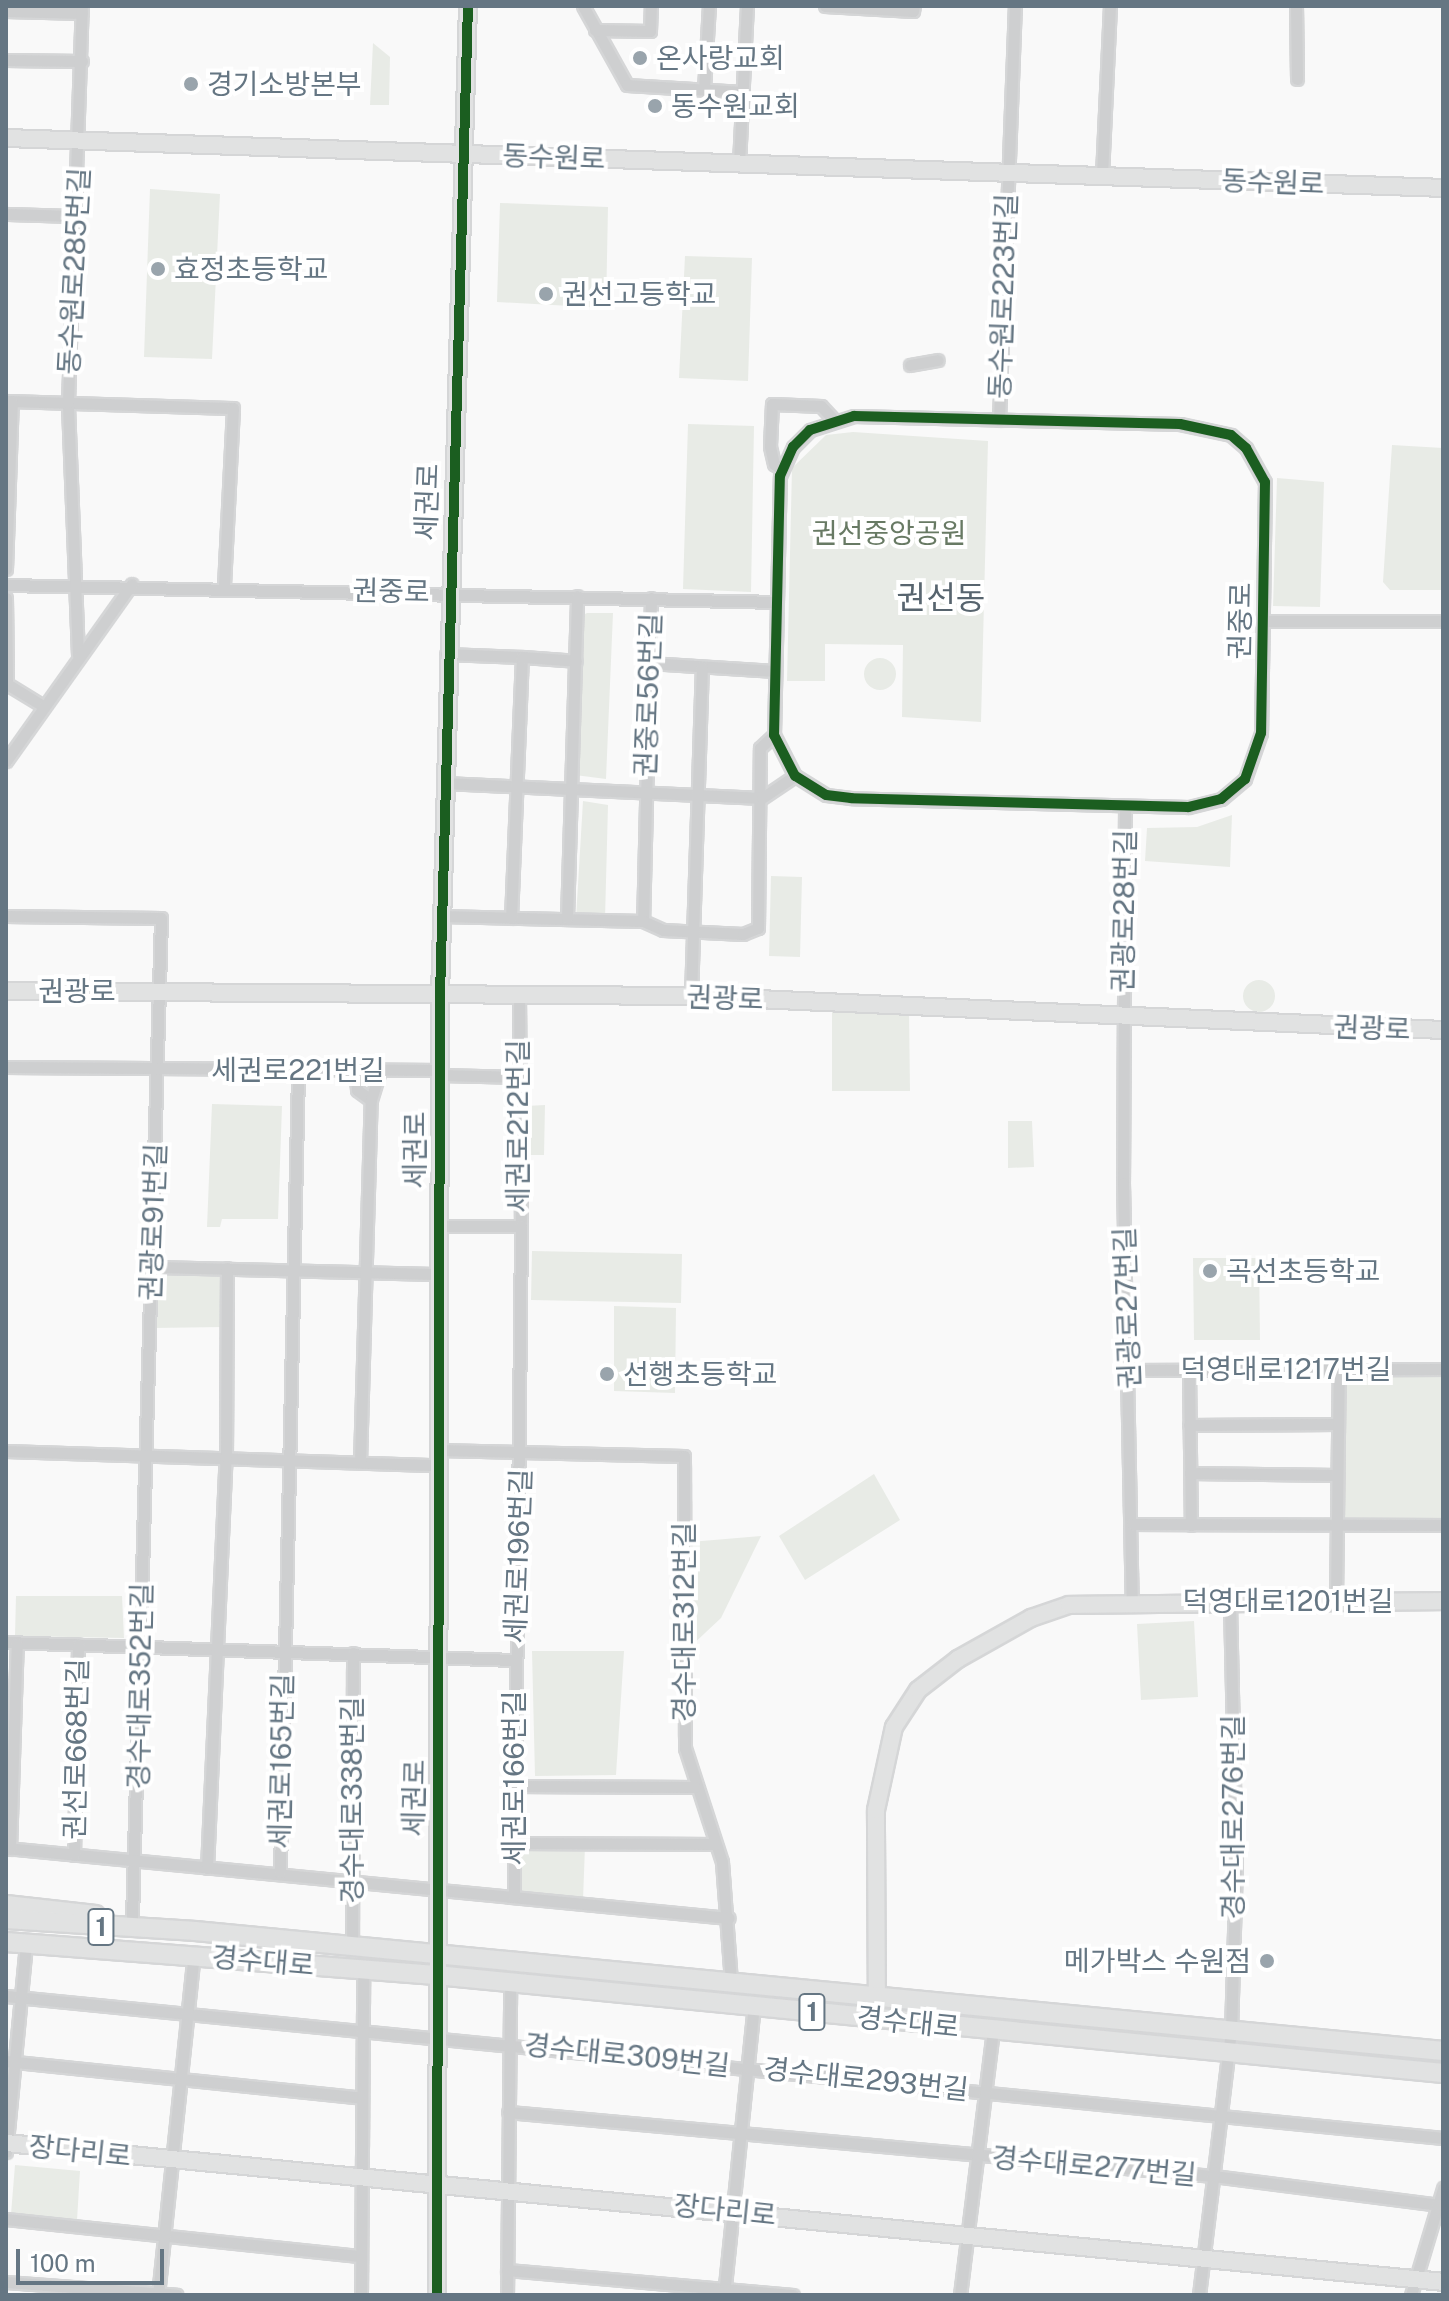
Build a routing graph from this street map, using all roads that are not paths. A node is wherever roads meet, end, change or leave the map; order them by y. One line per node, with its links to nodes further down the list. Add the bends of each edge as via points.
1 (468, 6): 21 (street, 세권로)
2 (583, 6): 13 (street)
3 (651, 6): 13 (street, via 650,31)
4 (709, 6): 17 (street)
5 (747, 6): 18 (street)
6 (825, 6): 7 (street, via 913,11)
7 (914, 6)
8 (1015, 6): 23 (street, 동수원로223번길)
9 (1110, 6): 24 (street)
10 (1296, 6): 16 (street)
11 (82, 10): 12 (street); 15 (street, 동수원로285번길)
12 (6, 11)
13 (595, 30): 17 (street, via 627,85)
14 (6, 60): 15 (street)
15 (82, 61): 20 (street, 동수원로285번길)
16 (1297, 79)
17 (704, 89): 18 (street)
18 (743, 92): 22 (street)
19 (6, 138): 20 (street, 동수원로)
20 (81, 140): 21 (street, 동수원로); 27 (street, 동수원로285번길)
21 (464, 154): 22 (street, 동수원로); 40 (street, 세권로)
22 (739, 163): 23 (street, 동수원로)
23 (1007, 171): 24 (street, 동수원로); 33 (street, 동수원로223번길)
24 (1102, 175): 25 (street, 동수원로)
25 (1443, 188)
26 (6, 214): 27 (street)
27 (75, 216): 31 (street, 동수원로285번길)
28 (938, 360): 29 (street)
29 (910, 365)
30 (9, 401): 31 (street); 35 (street)
31 (68, 402): 38 (street, via 233,408); 39 (street, 동수원로285번길)
32 (832, 418): 33 (street, 권중로); 34 (street, via 802,437); 34 (street, 권중로, via 821,406 772,404 770,446 774,464)
33 (999, 420): 45 (street, 권중로, via 1180,424 1231,435 1265,482)
34 (782, 469): 44 (street)
35 (6, 569)
36 (132, 584): 38 (street, 권중로); 39 (street, 권중로); 49 (street)
37 (6, 585): 39 (street, 권중로)
38 (224, 587): 40 (street, 권중로)
39 (73, 588): 49 (street, 동수원로285번길)
40 (447, 592): 41 (street, 권중로); 48 (street, 세권로)
41 (577, 596): 43 (street, 권중로); 51 (street)
42 (6, 598): 47 (street)
43 (651, 598): 44 (street, 권중로); 52 (street, 권중로56번길)
44 (777, 602): 54 (street)
45 (1264, 621): 46 (street); 66 (street, 권중로, via 1261,733 1245,779 1206,805)
46 (1443, 621)
47 (7, 630): 55 (street)
48 (446, 654): 50 (street); 60 (street, 세권로)
49 (78, 655): 56 (street)
50 (522, 657): 51 (street); 61 (street)
51 (576, 661): 62 (street)
52 (649, 663): 53 (street); 63 (street, 권중로56번길)
53 (702, 667): 54 (street); 64 (street)
54 (775, 671): 57 (street)
55 (6, 684): 56 (street)
56 (43, 706): 58 (street)
57 (774, 735): 59 (street); 65 (street, via 760,748)
58 (7, 756)
59 (795, 776): 65 (street); 66 (street, 권중로, via 826,795 851,798)
60 (444, 783): 61 (street, 권중로56번길); 68 (street, 세권로)
61 (517, 784): 62 (street, 권중로56번길); 69 (street)
62 (572, 785): 63 (street, 권중로56번길); 70 (street)
63 (645, 792): 64 (street); 71 (street, 권중로56번길)
64 (699, 796): 65 (street); 72 (street)
65 (762, 798): 72 (street, via 758,928)
66 (1125, 806): 78 (street, 권광로28번길)
67 (6, 916): 74 (street, 권광로91번길, via 161,918)
68 (441, 916): 69 (street); 75 (street, 세권로)
69 (511, 918): 70 (street)
70 (567, 918): 71 (street)
71 (643, 921): 72 (street, via 663,930)
72 (694, 931): 77 (street)
73 (6, 991): 74 (street, 권광로)
74 (159, 991): 75 (street, 권광로); 81 (street, 권광로91번길)
75 (440, 995): 76 (street, 권광로); 85 (street, 세권로)
76 (519, 996): 77 (street, 권광로); 86 (street, 세권로212번길)
77 (691, 996): 78 (street, 권광로)
78 (1123, 1016): 79 (street, 권광로); 98 (street, 권광로27번길)
79 (1443, 1030)
80 (6, 1067): 81 (street, 세권로221번길)
81 (157, 1070): 82 (street, 세권로221번길); 90 (street, 권광로91번길)
82 (298, 1070): 83 (street, 세권로221번길); 92 (street, 세권로165번길)
83 (355, 1070): 84 (street, 세권로221번길); 87 (street, via 357,1090)
84 (380, 1070): 85 (street, 세권로221번길); 87 (street)
85 (440, 1072): 86 (street, 세권로221번길); 88 (street, 세권로)
86 (519, 1077): 89 (street, 세권로212번길)
87 (371, 1100): 93 (street)
88 (439, 1226): 89 (street, 세권로212번길); 94 (street, 세권로)
89 (521, 1226): 102 (street)
90 (152, 1267): 91 (street); 103 (street, 권광로91번길)
91 (227, 1268): 92 (street); 104 (street)
92 (295, 1269): 93 (street); 107 (street, 세권로165번길)
93 (369, 1272): 94 (street); 108 (street)
94 (439, 1274): 106 (street, 세권로)
95 (1189, 1369): 96 (street, 덕영대로1217번길); 98 (street, 덕영대로1217번길); 100 (street)
96 (1339, 1369): 97 (street, 덕영대로1217번길); 99 (street)
97 (1443, 1369)
98 (1130, 1370): 111 (street, 권광로27번길)
99 (1337, 1424): 100 (street); 110 (street)
100 (1189, 1425): 109 (street)
101 (6, 1451): 103 (street, 세권로196번길)
102 (521, 1452): 105 (street, 세권로196번길); 106 (street, 세권로196번길); 126 (street, 세권로196번길)
103 (146, 1454): 104 (street, 세권로196번길); 121 (street, 경수대로352번길)
104 (226, 1456): 107 (street, 세권로196번길); 122 (street)
105 (684, 1456): 128 (street, 경수대로312번길, via 685,1748)
106 (438, 1458): 108 (street, 세권로196번길); 125 (street, 세권로)
107 (294, 1460): 108 (street, 세권로196번길); 123 (street, 세권로165번길)
108 (360, 1462)
109 (1190, 1473): 110 (street); 112 (street)
110 (1337, 1475): 114 (street)
111 (1132, 1524): 112 (street); 116 (street, 권광로27번길)
112 (1191, 1525): 114 (street)
113 (1443, 1525): 114 (street)
114 (1336, 1527): 115 (street)
115 (1336, 1600): 117 (street, 덕영대로1201번길); 118 (street, 덕영대로1201번길)
116 (1132, 1601): 118 (street, 덕영대로1201번길); 156 (street, 덕영대로1201번길, via 1069,1605 1031,1618 918,1690 894,1727 876,1810)
117 (1443, 1601)
118 (1230, 1602): 163 (street, 경수대로276번길, via 1236,1841)
119 (12, 1642): 120 (street); 131 (street, 권선로668번길)
120 (78, 1644): 121 (street); 132 (street, 권선로668번길)
121 (140, 1644): 122 (street); 133 (street, 경수대로352번길)
122 (215, 1648): 123 (street); 134 (street)
123 (283, 1649): 124 (street); 135 (street, 세권로165번길)
124 (353, 1653): 125 (street); 136 (street, 경수대로338번길)
125 (439, 1657): 126 (street); 137 (street, 세권로)
126 (515, 1660): 127 (street, 세권로166번길)
127 (514, 1786): 128 (street); 129 (street, 세권로166번길)
128 (695, 1787): 130 (street, 경수대로312번길)
129 (514, 1843): 130 (street); 138 (street, 세권로166번길)
130 (715, 1844): 140 (street, 경수대로312번길)
131 (8, 1848): 132 (street, 권선로668번길)
132 (74, 1855): 133 (street, 권선로668번길)
133 (137, 1860): 134 (street, 세권로165번길); 142 (street, 경수대로352번길)
134 (207, 1868): 135 (street, 세권로165번길)
135 (280, 1872): 136 (street, 세권로165번길)
136 (352, 1879): 137 (street, 세권로165번길); 147 (street, 경수대로338번길)
137 (437, 1888): 138 (street, 세권로166번길); 149 (street, 세권로)
138 (514, 1897): 140 (street, 세권로166번길)
139 (6, 1905): 142 (main road, 경수대로)
140 (729, 1918): 152 (street, 경수대로312번길)
141 (6, 1919): 144 (main road, 경수대로 / 1)
142 (132, 1919): 144 (main road, 경수대로)
143 (6, 1931): 148 (main road, 경수대로 / 1, via 172,1947)
144 (195, 1931): 147 (main road, 경수대로 / 1)
145 (6, 1942): 146 (main road, 경수대로)
146 (26, 1944): 148 (main road, 경수대로); 155 (street)
147 (352, 1947): 149 (main road, 경수대로 / 1)
148 (188, 1954): 150 (main road, 경수대로 / 1); 158 (street)
149 (437, 1954): 151 (street, 세권로); 152 (main road, 경수대로 / 1)
150 (363, 1969): 151 (main road, 경수대로 / 1); 160 (street)
151 (436, 1975): 153 (main road, 경수대로 / 1); 162 (street, 세권로)
152 (731, 1983): 156 (main road, 경수대로 / 1)
153 (510, 1984): 157 (main road, 경수대로 / 1); 164 (street)
154 (6, 1996): 155 (street, 경수대로309번길)
155 (20, 1997): 158 (street, 경수대로309번길); 166 (street)
156 (877, 1998): 159 (street, 덕영대로1201번길); 163 (main road, 경수대로 / 1)
157 (754, 2006): 159 (main road, 경수대로 / 1); 167 (street, 경수대로309번길)
158 (186, 2016): 160 (street, 경수대로309번길); 169 (street)
159 (877, 2019): 161 (main road, 경수대로 / 1)
160 (363, 2029): 162 (street, 경수대로309번길); 171 (street)
161 (993, 2031): 163 (main road, 경수대로 / 1); 170 (street, 경수대로293번길)
162 (436, 2037): 164 (street, 경수대로309번길); 181 (street, 세권로)
163 (1230, 2041): 165 (main road, 경수대로 / 1); 168 (main road, 경수대로 / 1); 173 (street, 경수대로277번길)
164 (509, 2043): 167 (street, 경수대로309번길); 172 (street)
165 (1443, 2051)
166 (10, 2062): 169 (street); 176 (street)
167 (746, 2067): 170 (street, 경수대로293번길); 174 (street, 경수대로309번길)
168 (1443, 2073)
169 (180, 2084): 171 (street); 178 (street)
170 (986, 2090): 173 (street); 177 (street, 경수대로293번길)
171 (362, 2098): 179 (street)
172 (508, 2112): 174 (street); 183 (street)
173 (1221, 2115): 175 (street); 180 (street, 경수대로277번길)
174 (739, 2133): 177 (street); 185 (street, 경수대로309번길)
175 (1443, 2138)
176 (6, 2146): 178 (street, 장다리로)
177 (975, 2156): 180 (street, 경수대로277번길); 188 (street, 경수대로293번길)
178 (174, 2161): 179 (street, 장다리로); 187 (street)
179 (360, 2176): 181 (street, 장다리로); 189 (street)
180 (1213, 2176): 184 (street); 190 (street, 경수대로277번길)
181 (434, 2182): 183 (street, 장다리로); 199 (street, 세권로)
182 (1443, 2188): 184 (street)
183 (508, 2189): 185 (street, 장다리로); 191 (street)
184 (1438, 2205): 194 (street)
185 (732, 2210): 188 (street, 장다리로); 195 (street, 경수대로309번길)
186 (6, 2219): 187 (street)
187 (167, 2234): 189 (street); 196 (street)
188 (965, 2235): 190 (street, 장다리로); 202 (street, 경수대로293번길)
189 (361, 2256): 198 (street)
190 (1202, 2259): 194 (street, 장다리로); 203 (street, 경수대로277번길)
191 (507, 2270): 195 (street); 200 (street)
192 (6, 2282): 196 (street)
193 (1443, 2282): 194 (street, 장다리로)
194 (1413, 2288)
195 (724, 2291): 201 (street)
196 (158, 2294): 197 (street)
197 (177, 2295)
198 (361, 2295)
199 (437, 2295)
200 (507, 2295)
201 (793, 2295)
202 (960, 2295)
203 (1199, 2295)

